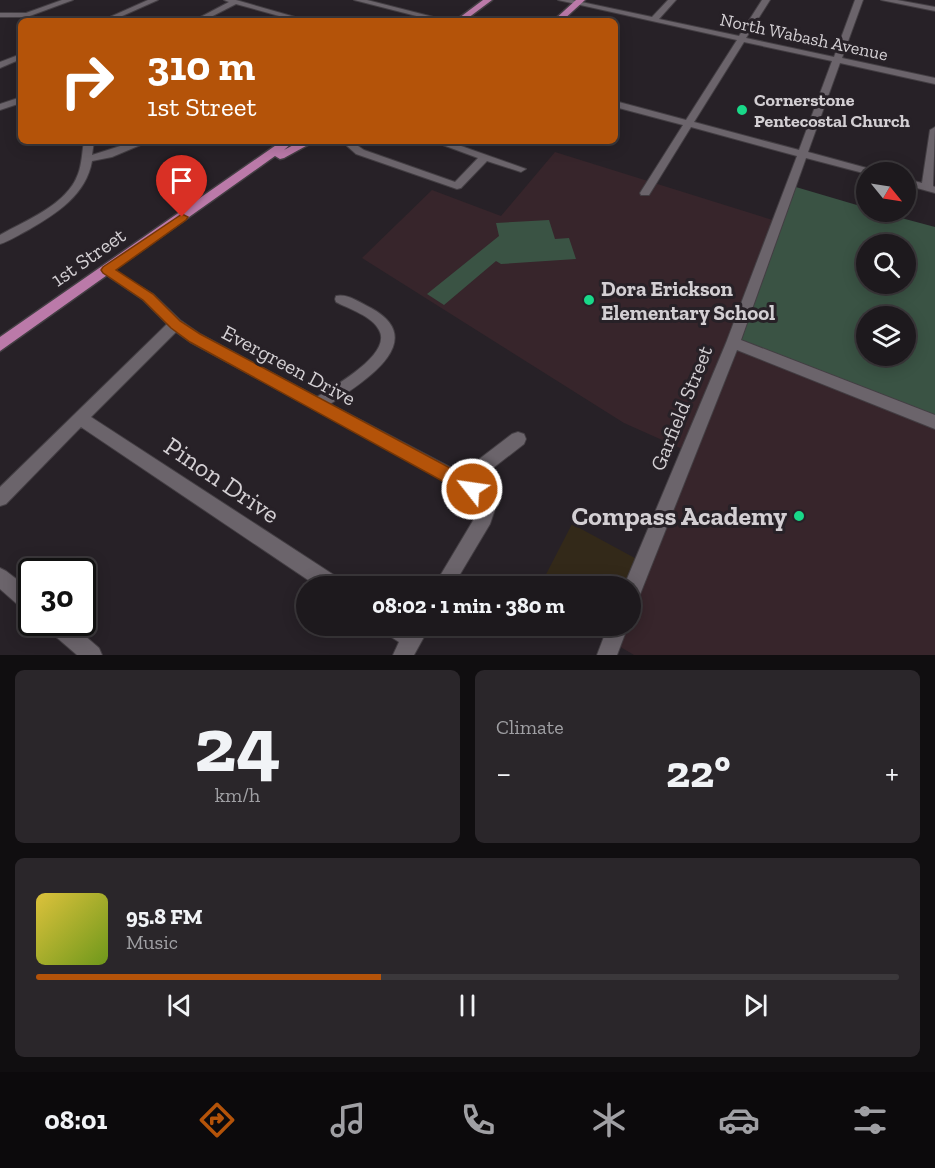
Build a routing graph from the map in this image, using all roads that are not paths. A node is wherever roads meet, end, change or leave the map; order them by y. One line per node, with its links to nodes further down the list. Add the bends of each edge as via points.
1 (69, 0): 13 (street, via 27,15)
2 (154, 0): 14 (street)
3 (358, 0): 17 (street)
4 (489, 0): 18 (main road)
5 (562, 0): 11 (street, North Wabash Avenue)
6 (672, 0): 20 (street)
7 (766, 0): 21 (street)
8 (859, 0): 23 (street, Garfield Street)
9 (885, 0): 12 (street)
10 (231, 1): 15 (street); 16 (street)
11 (579, 2): 19 (main road); 20 (street, North Wabash Avenue)
12 (935, 9)
13 (0, 15)
14 (112, 18)
15 (202, 18)
16 (286, 18)
17 (432, 18)
18 (463, 18)
19 (560, 18)
20 (654, 20): 21 (street, North Wabash Avenue)
21 (742, 39): 23 (street, North Wabash Avenue); 29 (street)
22 (18, 57): 24 (street)
23 (836, 59): 25 (street, North Wabash Avenue); 37 (street, Garfield Street)
24 (0, 65)
25 (935, 81)
26 (18, 101): 28 (street)
27 (618, 105): 29 (street)
28 (0, 107)
29 (689, 124): 37 (street); 44 (street)
30 (935, 130): 43 (street)
31 (89, 144): 39 (street)
32 (137, 144): 39 (street)
33 (285, 144): 45 (main road, 1st Street)
34 (304, 144): 45 (main road, 1st Street)
35 (354, 144): 38 (street, via 352,146 360,152 454,189)
36 (446, 144): 38 (street)
37 (801, 154): 40 (street); 50 (street, Garfield Street)
38 (485, 157): 41 (street)
39 (87, 159): 46 (street, via 82,179 63,200)
40 (856, 168)
41 (521, 169)
42 (916, 185): 43 (street)
43 (931, 189)
44 (645, 193)
45 (201, 204): 47 (main road, 1st Street)
46 (2, 236)
47 (107, 270): 49 (street, Evergreen Drive, via 148,297); 51 (main road, 1st Street)
48 (341, 298): 52 (street, via 380,321 386,327 388,341 378,361)
49 (176, 324): 52 (street, Evergreen Drive); 53 (street)
50 (733, 343): 54 (street); 60 (street, Garfield Street)
51 (0, 345)
52 (318, 404): 56 (street, Evergreen Drive)
53 (81, 418): 57 (street); 58 (street, Pinon Drive)
54 (935, 422)
55 (518, 440): 56 (street)
56 (462, 482): 59 (street, Evergreen Drive, via 483,496 488,506)
57 (0, 498)
58 (318, 576)
59 (449, 576)
60 (638, 576)
61 (0, 577): 62 (street)
62 (18, 592)
63 (70, 636): 65 (street)
64 (614, 636): 66 (street)
65 (92, 655)
66 (607, 655)

